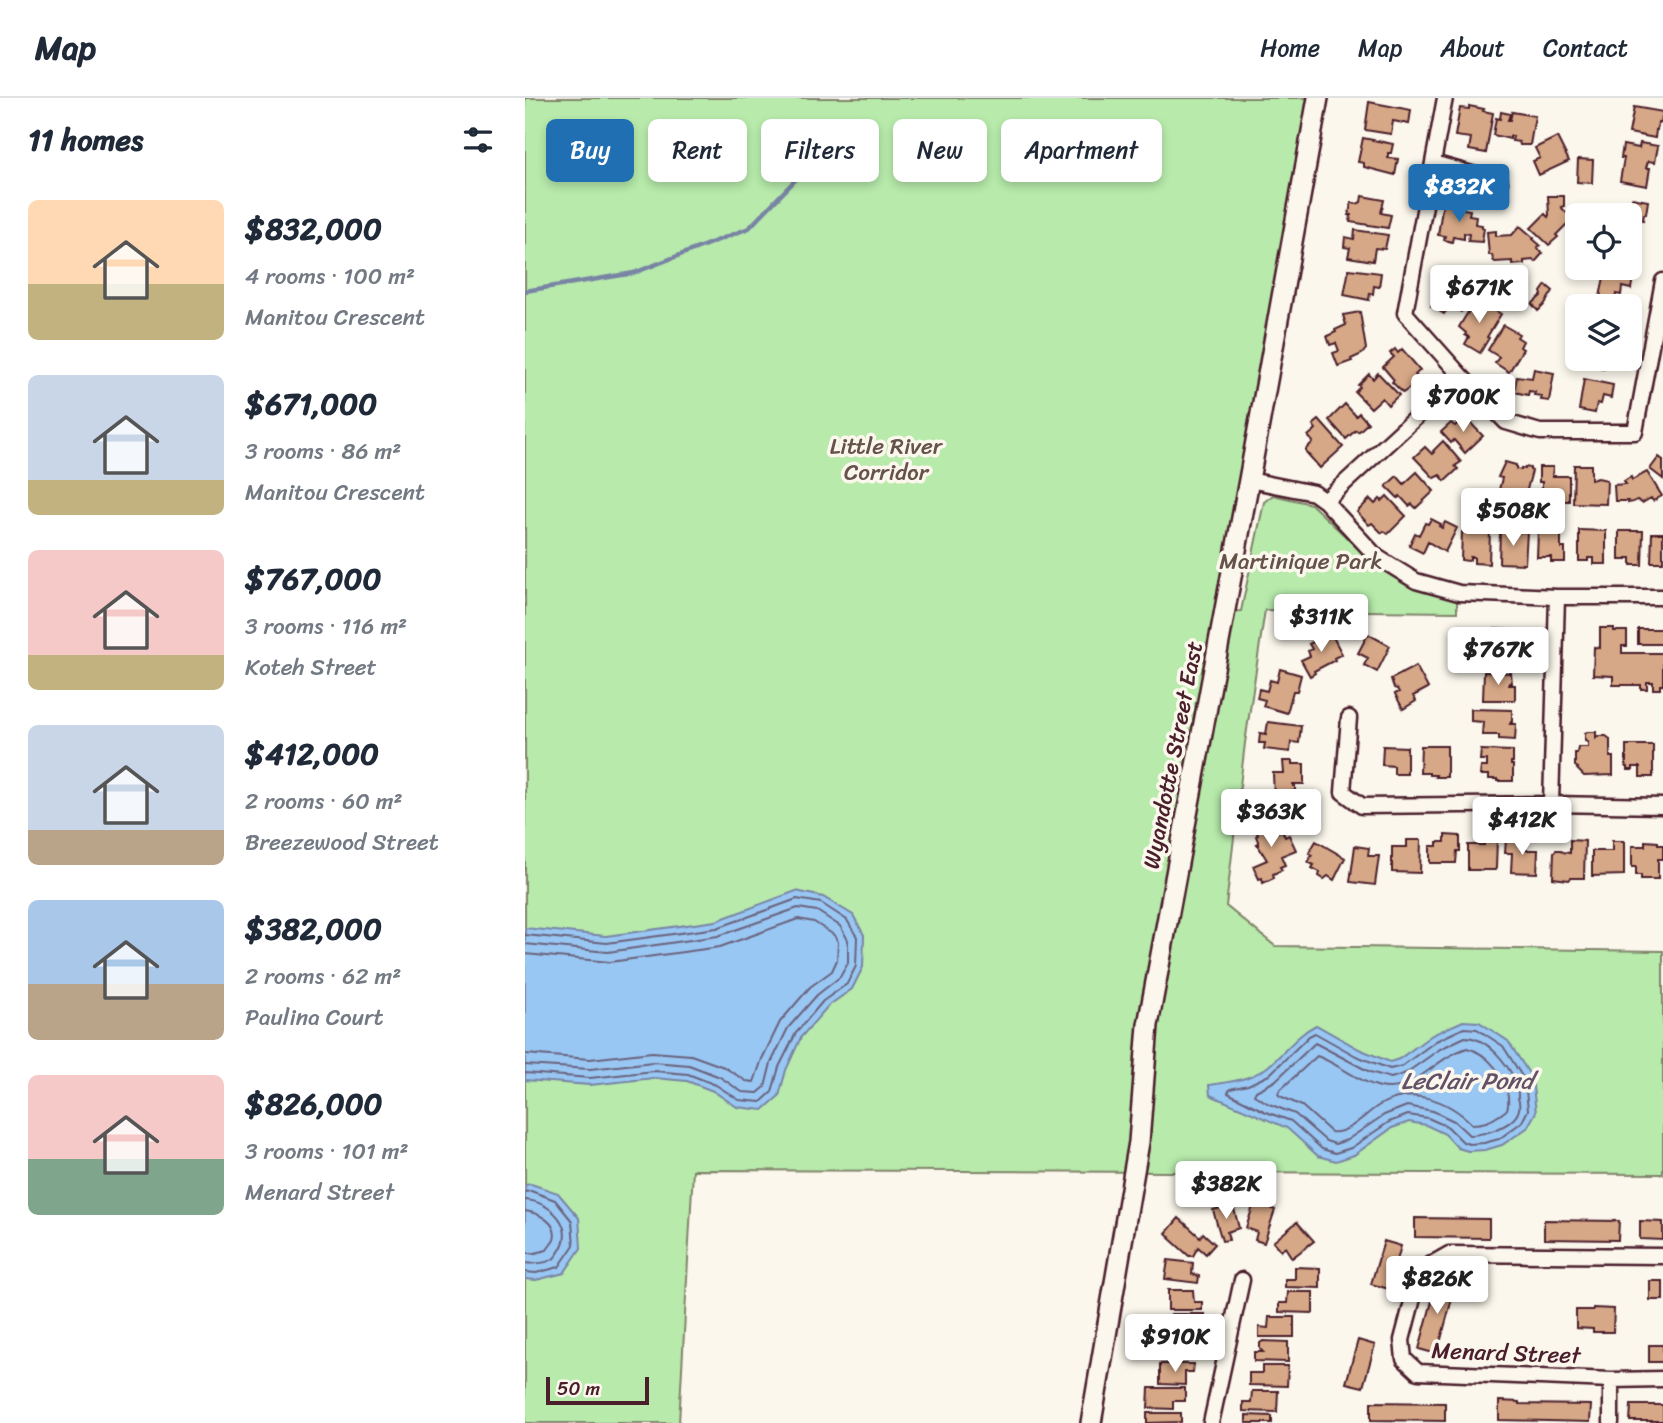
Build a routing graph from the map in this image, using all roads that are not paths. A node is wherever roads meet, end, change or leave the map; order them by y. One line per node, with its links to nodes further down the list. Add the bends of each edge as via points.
1 (1318, 98): 7 (street, Wyandotte Street East)
2 (1445, 98): 3 (street)
3 (1433, 163): 4 (street); 6 (street, via 1405,313)
4 (1500, 181)
5 (1663, 281): 6 (street, via 1635,432 1540,432 1506,422)
6 (1461, 376): 8 (street)
7 (1249, 480): 8 (street, via 1314,493); 18 (street, Wyandotte Street East, via 1148,1025 1139,1142)
8 (1325, 501): 9 (street, via 1377,557 1416,581 1459,593)
9 (1557, 597): 10 (street); 12 (street)
10 (1663, 597)
11 (1349, 718): 12 (street, via 1343,792 1362,806)
12 (1551, 804): 13 (street)
13 (1663, 806)
14 (1663, 1256): 17 (street, Menard Street, via 1449,1254 1426,1267 1417,1283 1402,1340 1404,1359 1418,1372)
15 (1242, 1280): 19 (street)
16 (1663, 1379): 17 (street, Menard Street)
17 (1611, 1380): 20 (street, Menard Street)
18 (1091, 1423)
19 (1211, 1423)
20 (1611, 1423)

